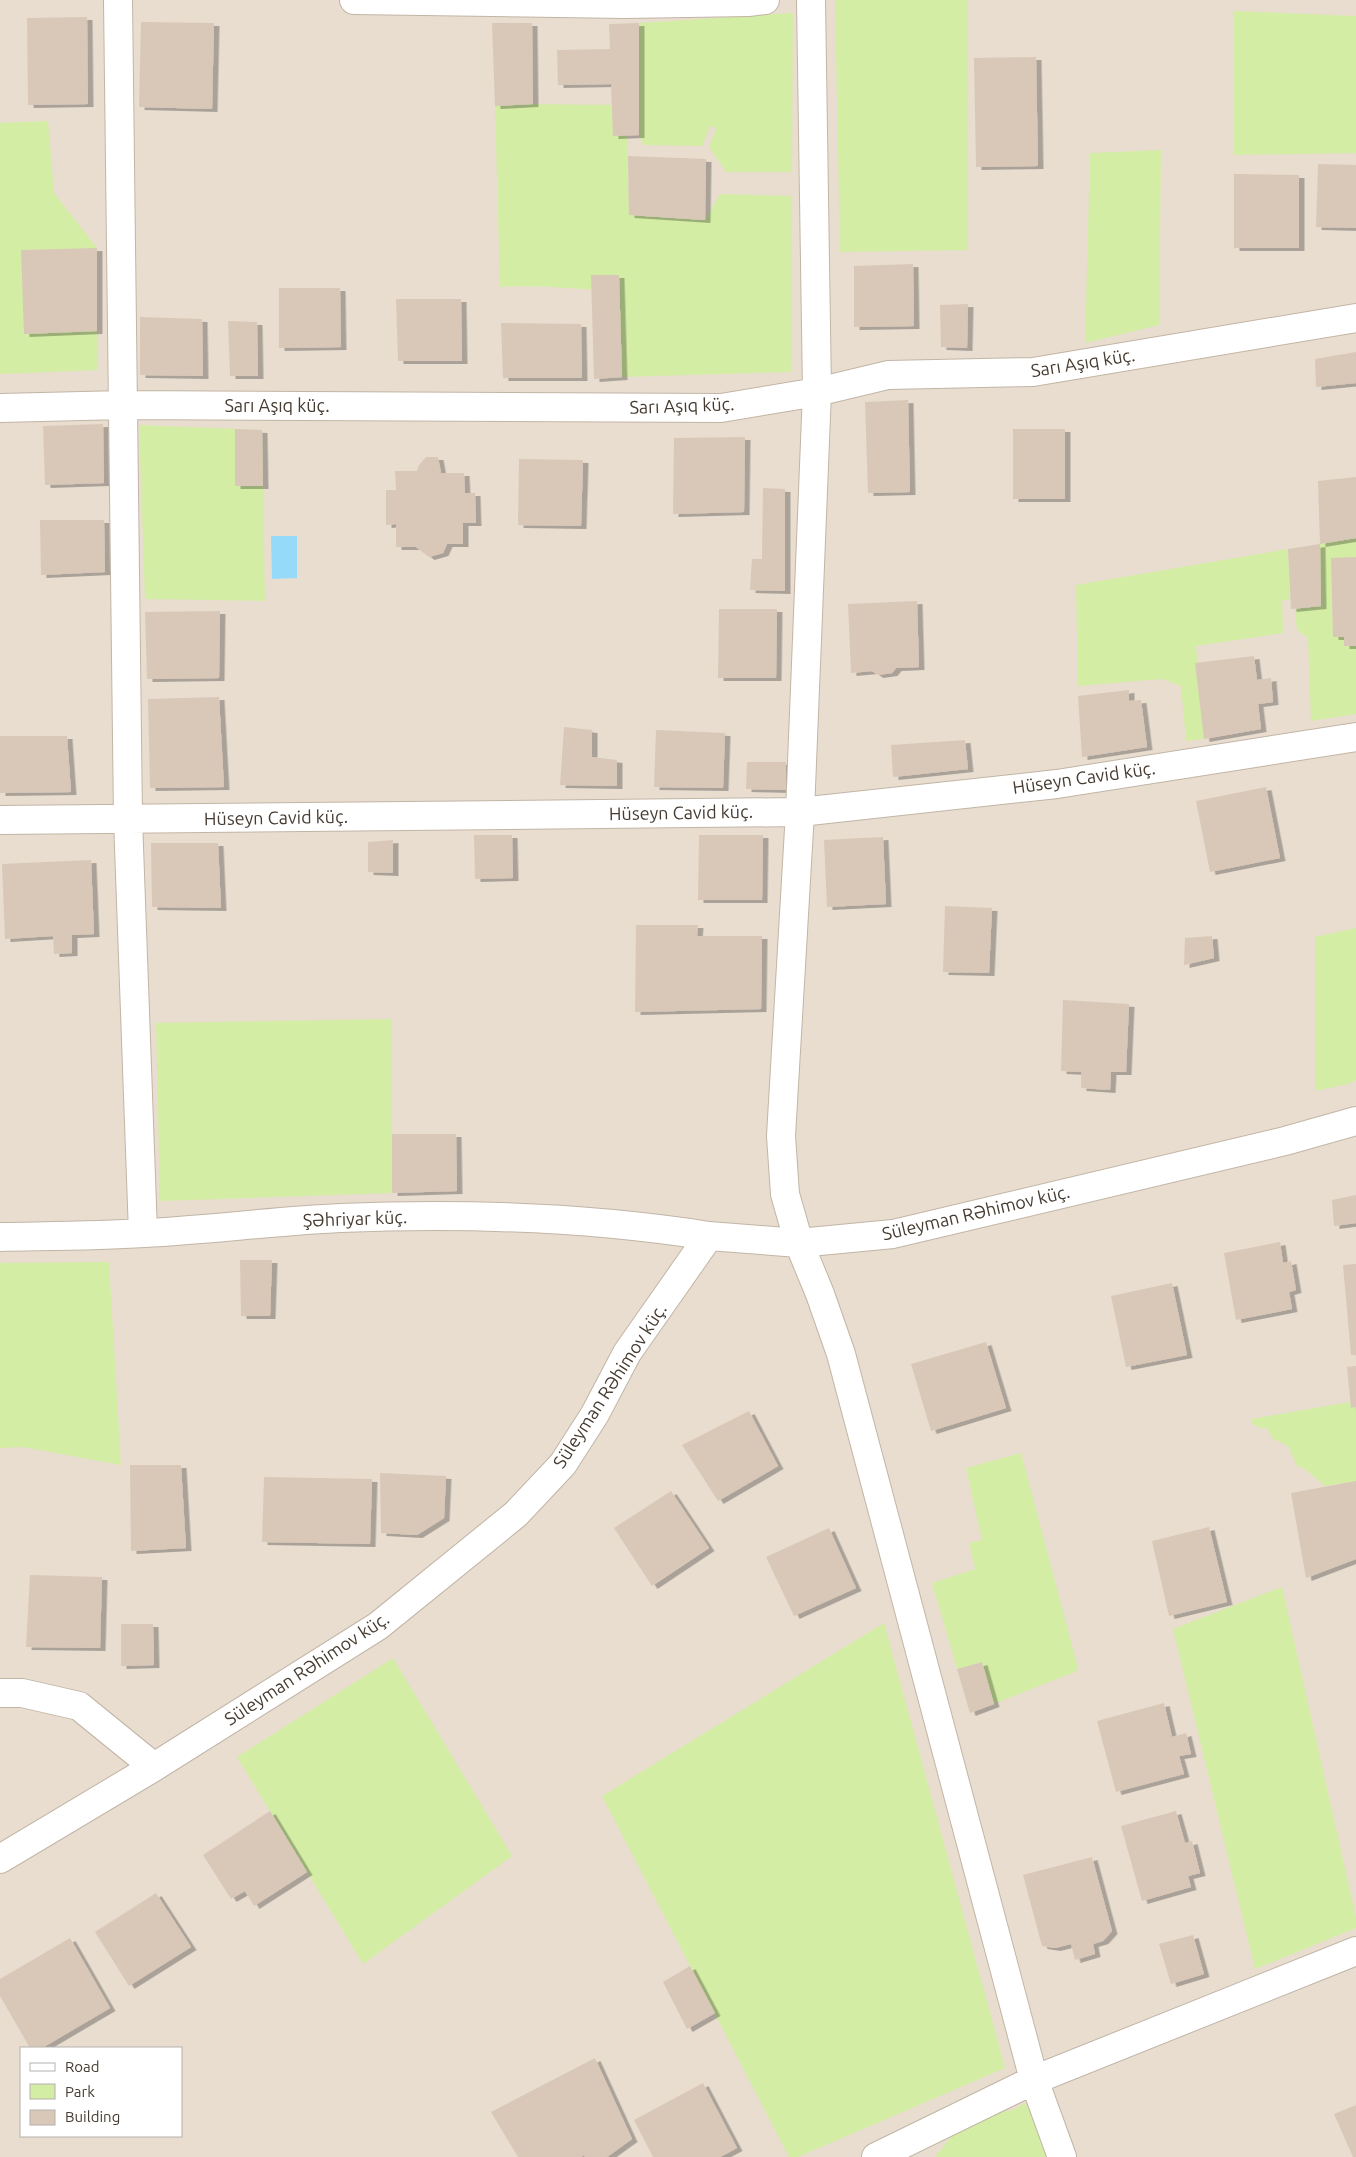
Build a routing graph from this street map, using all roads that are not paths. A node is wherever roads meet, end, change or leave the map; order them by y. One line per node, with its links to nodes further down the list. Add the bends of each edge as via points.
1 (118, 0): 7 (street)
2 (354, 0): 3 (street, via 625,4)
3 (765, 0)
4 (811, 0): 6 (street)
5 (1356, 318): 6 (street, Sarı Aşıq küç., via 1034,372 888,375)
6 (816, 392): 7 (street, Sarı Aşıq küç., via 721,408); 10 (street)
7 (124, 405): 8 (street, Sarı Aşıq küç.); 11 (street)
8 (0, 408)
9 (1356, 737): 10 (street, Hüseyn Cavid küç., via 1058,784)
10 (800, 812): 11 (street, Hüseyn Cavid küç.); 17 (street, via 781,1136 786,1194)
11 (128, 819): 12 (street, Hüseyn Cavid küç.); 14 (street)
12 (0, 820)
13 (1356, 1121): 17 (street, Süleyman Rəhimov küç., via 1285,1141 893,1234)
14 (143, 1233): 15 (street, Şəhriyar küç., via 339,1218 449,1217 569,1221 649,1227); 16 (street, Şəhriyar küç.)
15 (709, 1236): 17 (street, Süleyman Rəhimov küç.); 19 (street, Süleyman Rəhimov küç., via 627,1353 595,1414 562,1464 516,1514 378,1626)
16 (0, 1237)
17 (799, 1243): 22 (street, via 841,1354)
18 (0, 1693): 19 (street, via 22,1693 79,1706)
19 (154, 1767): 20 (street, Süleyman Rəhimov küç.)
20 (0, 1859)
21 (1356, 1951): 22 (street)
22 (1034, 2080): 23 (street); 24 (street)
23 (876, 2157)
24 (1062, 2157)

